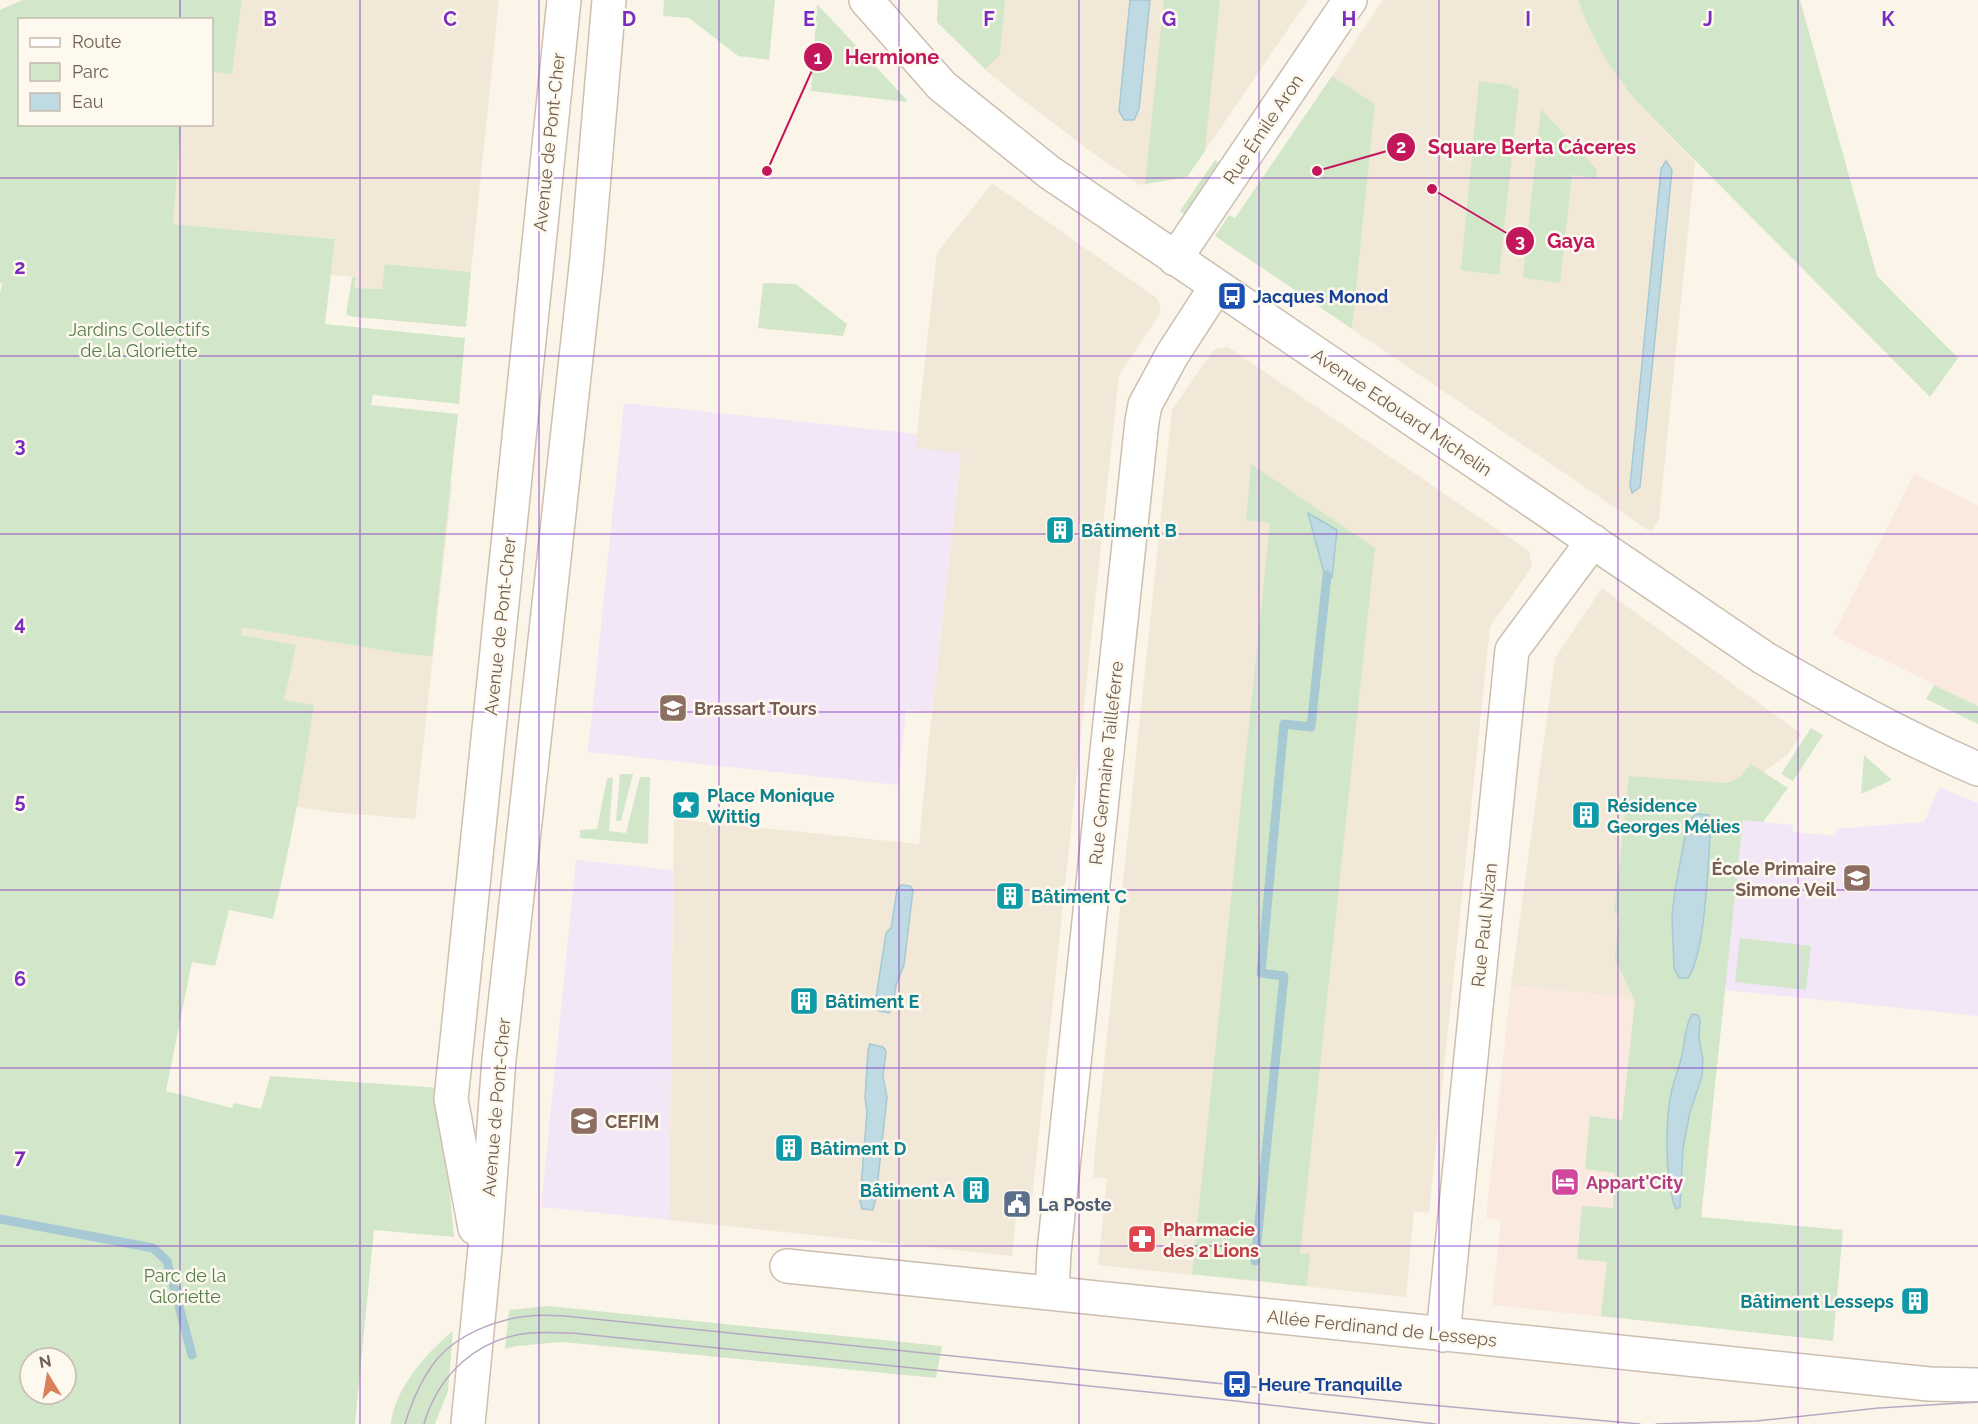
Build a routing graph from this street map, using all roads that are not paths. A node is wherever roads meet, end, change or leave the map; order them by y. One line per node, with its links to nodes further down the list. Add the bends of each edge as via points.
1 (564, 0): 9 (street, Avenue de Pont-Cher, via 451,1099 473,1223)
2 (609, 0): 9 (street, Avenue de Pont-Cher, via 587,258 499,1059)
3 (866, 0): 5 (street, Avenue Edouard Michelin, via 942,86 1049,172)
4 (1350, 0): 5 (street, Rue Émile Aron)
5 (1175, 259): 6 (street, Avenue Edouard Michelin)
6 (1216, 287): 7 (street, Avenue Edouard Michelin); 11 (street, Rue Germaine Tailleferre, via 1172,355 1145,405 1142,421)
7 (1593, 541): 8 (street, Avenue Edouard Michelin, via 1764,658 1848,707); 12 (street, Rue Paul Nizan, via 1512,650)
8 (1978, 769)
9 (485, 1248): 14 (street, Avenue de Pont-Cher)
10 (787, 1266): 11 (street, Allée Ferdinand de Lesseps)
11 (1052, 1293): 12 (street, Allée Ferdinand de Lesseps)
12 (1443, 1335): 13 (street, Allée Ferdinand de Lesseps, via 1929,1384)
13 (1978, 1385)
14 (468, 1424)

